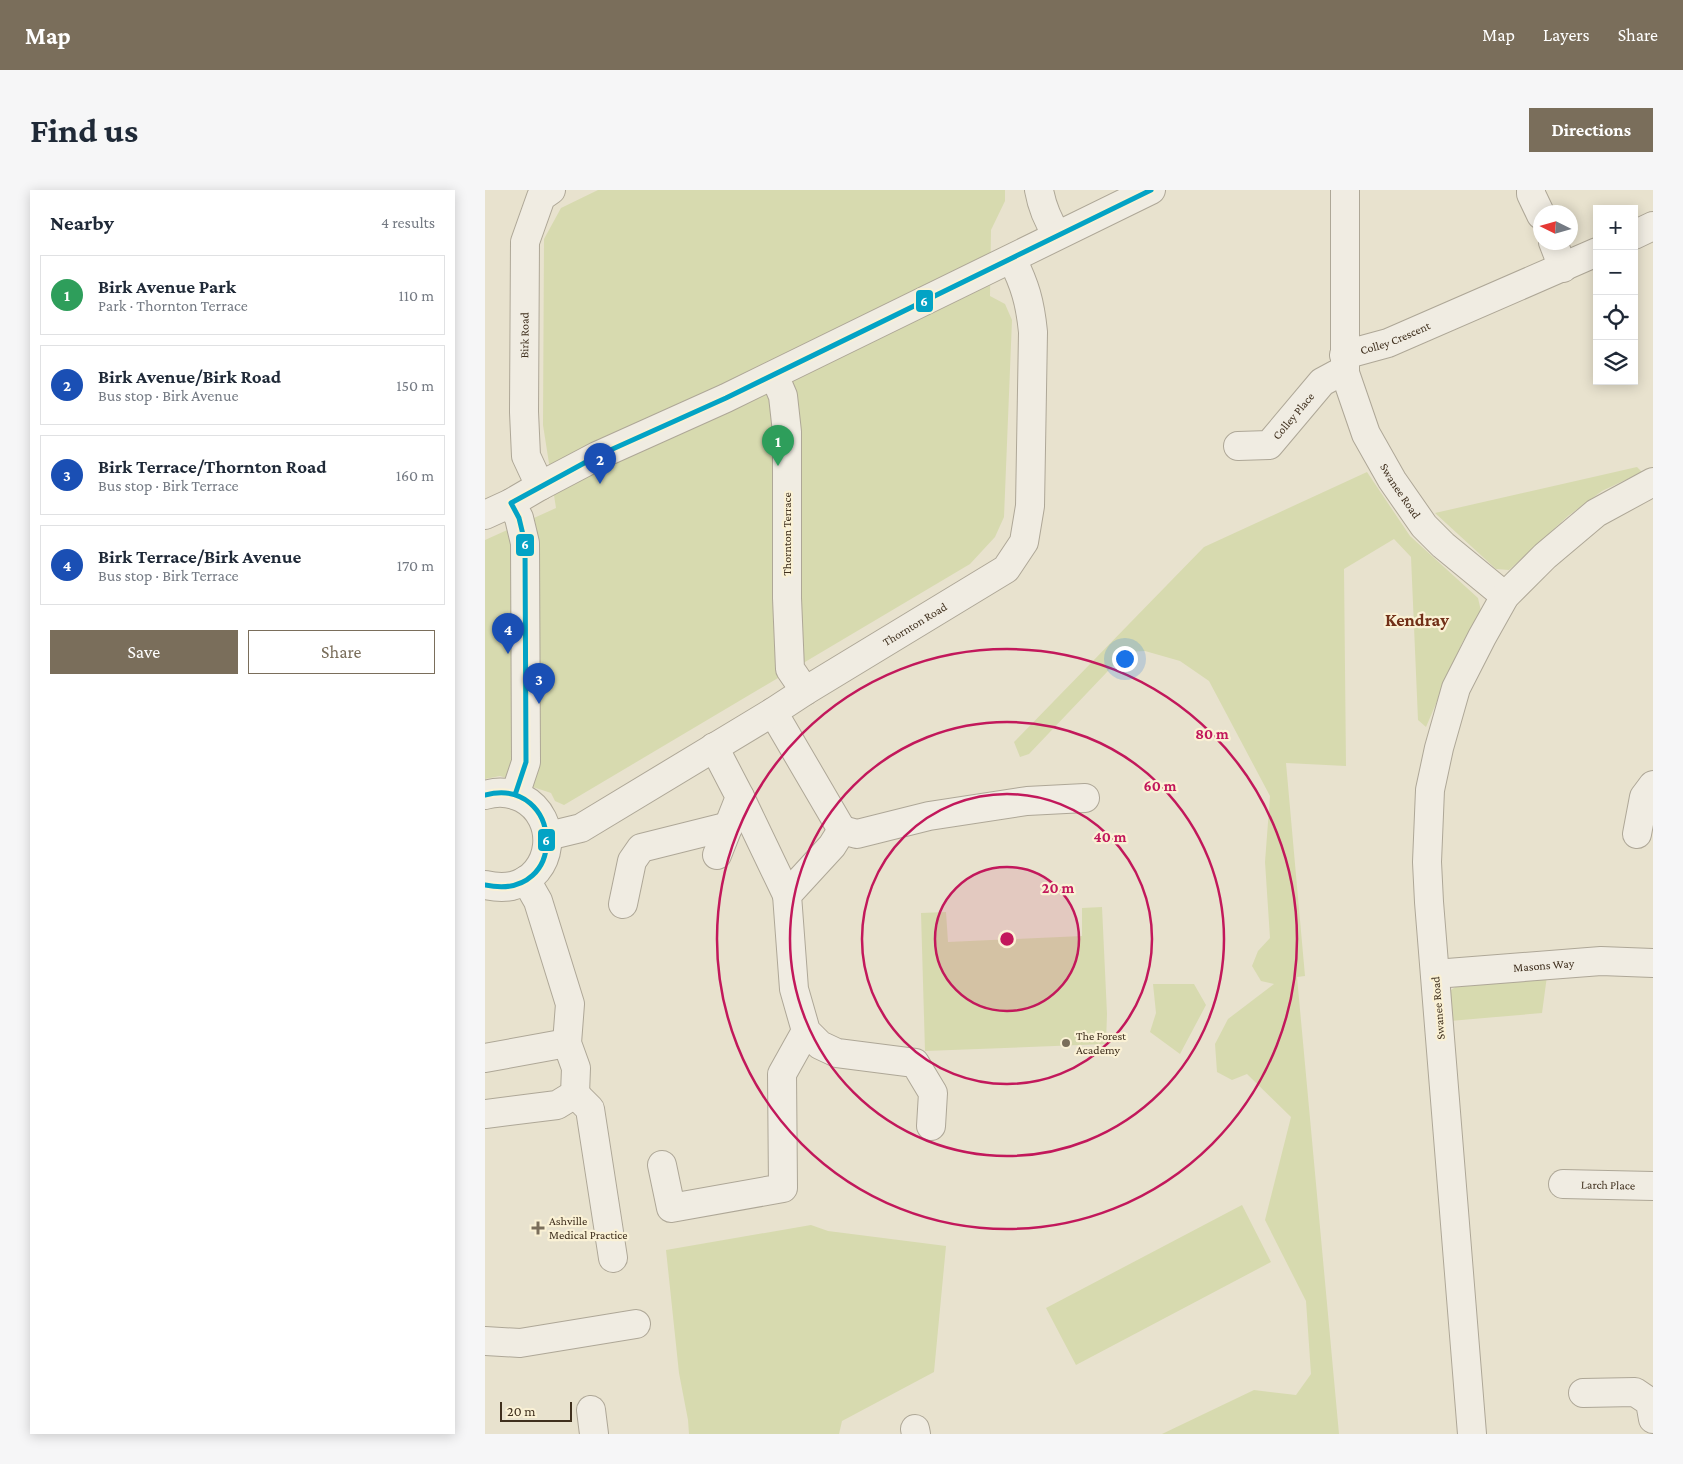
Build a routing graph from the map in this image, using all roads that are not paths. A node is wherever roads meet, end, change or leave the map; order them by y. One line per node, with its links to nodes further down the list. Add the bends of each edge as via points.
1 (551, 190): 18 (street, Birk Road, via 541,197 525,242 526,456)
2 (1039, 190): 9 (street, via 1041,202)
3 (1151, 190): 9 (street)
4 (1345, 190): 14 (street, Colley Crescent)
5 (1531, 190): 6 (street)
6 (1536, 205)
7 (1653, 226): 8 (street)
8 (1638, 233)
9 (1057, 235): 12 (street)
10 (1556, 250): 13 (street)
11 (1593, 254): 13 (street, Colley Crescent)
12 (1012, 259): 15 (street); 22 (street, Thornton Road, via 1031,306 1033,332 1030,506 1024,542 1006,569)
13 (1563, 268): 14 (street, Colley Crescent)
14 (1344, 364): 16 (street, Colley Place, via 1335,375 1322,382 1269,445); 21 (street, Swanee Road, via 1366,434 1392,480 1424,526)
15 (774, 374): 18 (street); 22 (street, Thornton Terrace, via 783,396 787,432 790,669)
16 (1238, 446)
17 (1653, 482): 21 (street, Swanee Road, via 1596,513 1545,556)
18 (540, 486): 19 (street)
19 (511, 503): 20 (street); 27 (street, via 519,518 525,543 526,762)
20 (485, 515)
21 (1505, 596): 40 (street, Swanee Road, via 1456,688 1430,790 1427,862)
22 (805, 691): 23 (street, Thornton Road)
23 (773, 712): 24 (street, Thornton Road); 31 (street)
24 (714, 747): 28 (street); 33 (street, Thornton Road, via 581,828)
25 (1653, 785): 32 (street, via 1644,797)
26 (485, 795): 27 (street, via 503,792)
27 (515, 795): 33 (street, via 530,802 539,812)
28 (740, 798): 30 (street); 37 (street)
29 (1085, 798): 31 (street, via 1027,801 929,816 857,834)
30 (729, 826): 34 (street); 38 (street, via 690,827 641,848 633,861)
31 (842, 830): 37 (street, via 832,846)
32 (1637, 834)
33 (548, 836): 35 (street, via 543,861)
34 (717, 855)
35 (526, 880): 36 (street, via 512,886); 43 (street, via 537,901 570,1004)
36 (485, 885)
37 (787, 895): 41 (street, via 794,990)
38 (623, 904)
39 (1653, 963): 40 (street, Masons Way, via 1601,961)
40 (1435, 974): 54 (street, Swanee Road)
41 (806, 1031): 45 (street, via 820,1045 837,1053 915,1063 933,1093); 46 (street, via 782,1074 783,1188 671,1208)
42 (485, 1058): 43 (street)
43 (573, 1068): 44 (street, via 557,1105); 49 (street, via 590,1109)
44 (485, 1114)
45 (931, 1126)
46 (662, 1165)
47 (1563, 1184): 48 (street, Larch Place)
48 (1653, 1186)
49 (613, 1258)
50 (636, 1324): 51 (street, via 520,1343)
51 (485, 1341)
52 (1583, 1393): 53 (street, via 1635,1392 1650,1402)
53 (1653, 1419)
54 (1472, 1434)

